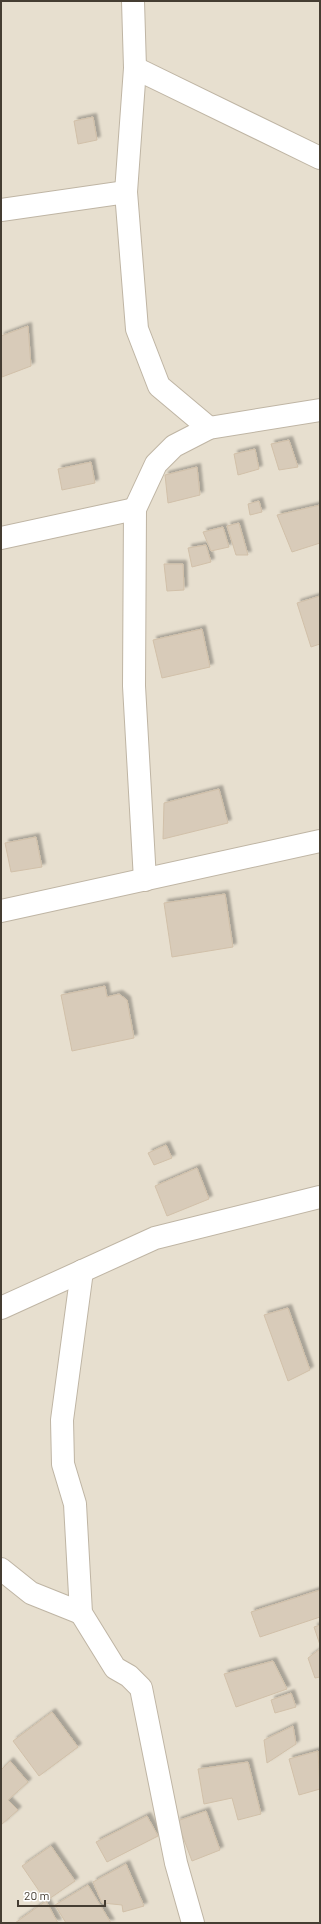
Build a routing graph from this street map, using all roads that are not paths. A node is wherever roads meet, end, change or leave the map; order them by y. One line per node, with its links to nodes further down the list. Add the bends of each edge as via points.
1 (133, 1): 2 (street)
2 (135, 68): 3 (street); 4 (street)
3 (320, 158)
4 (126, 192): 5 (street); 7 (street, via 137,329 158,386)
5 (1, 210)
6 (320, 410): 7 (street)
7 (209, 428): 8 (street, via 174,446 156,464)
8 (135, 509): 9 (street); 11 (street, via 134,686)
9 (1, 538)
10 (320, 841): 11 (street)
11 (145, 880): 12 (street)
12 (1, 910)
13 (320, 1198): 14 (street, via 155,1238)
14 (82, 1271): 15 (street); 17 (street, via 62,1420 63,1464 75,1504)
15 (1, 1308)
16 (1, 1569): 17 (street, via 31,1593)
17 (81, 1613): 18 (street, via 116,1668 141,1688 176,1863)
18 (192, 1923)

